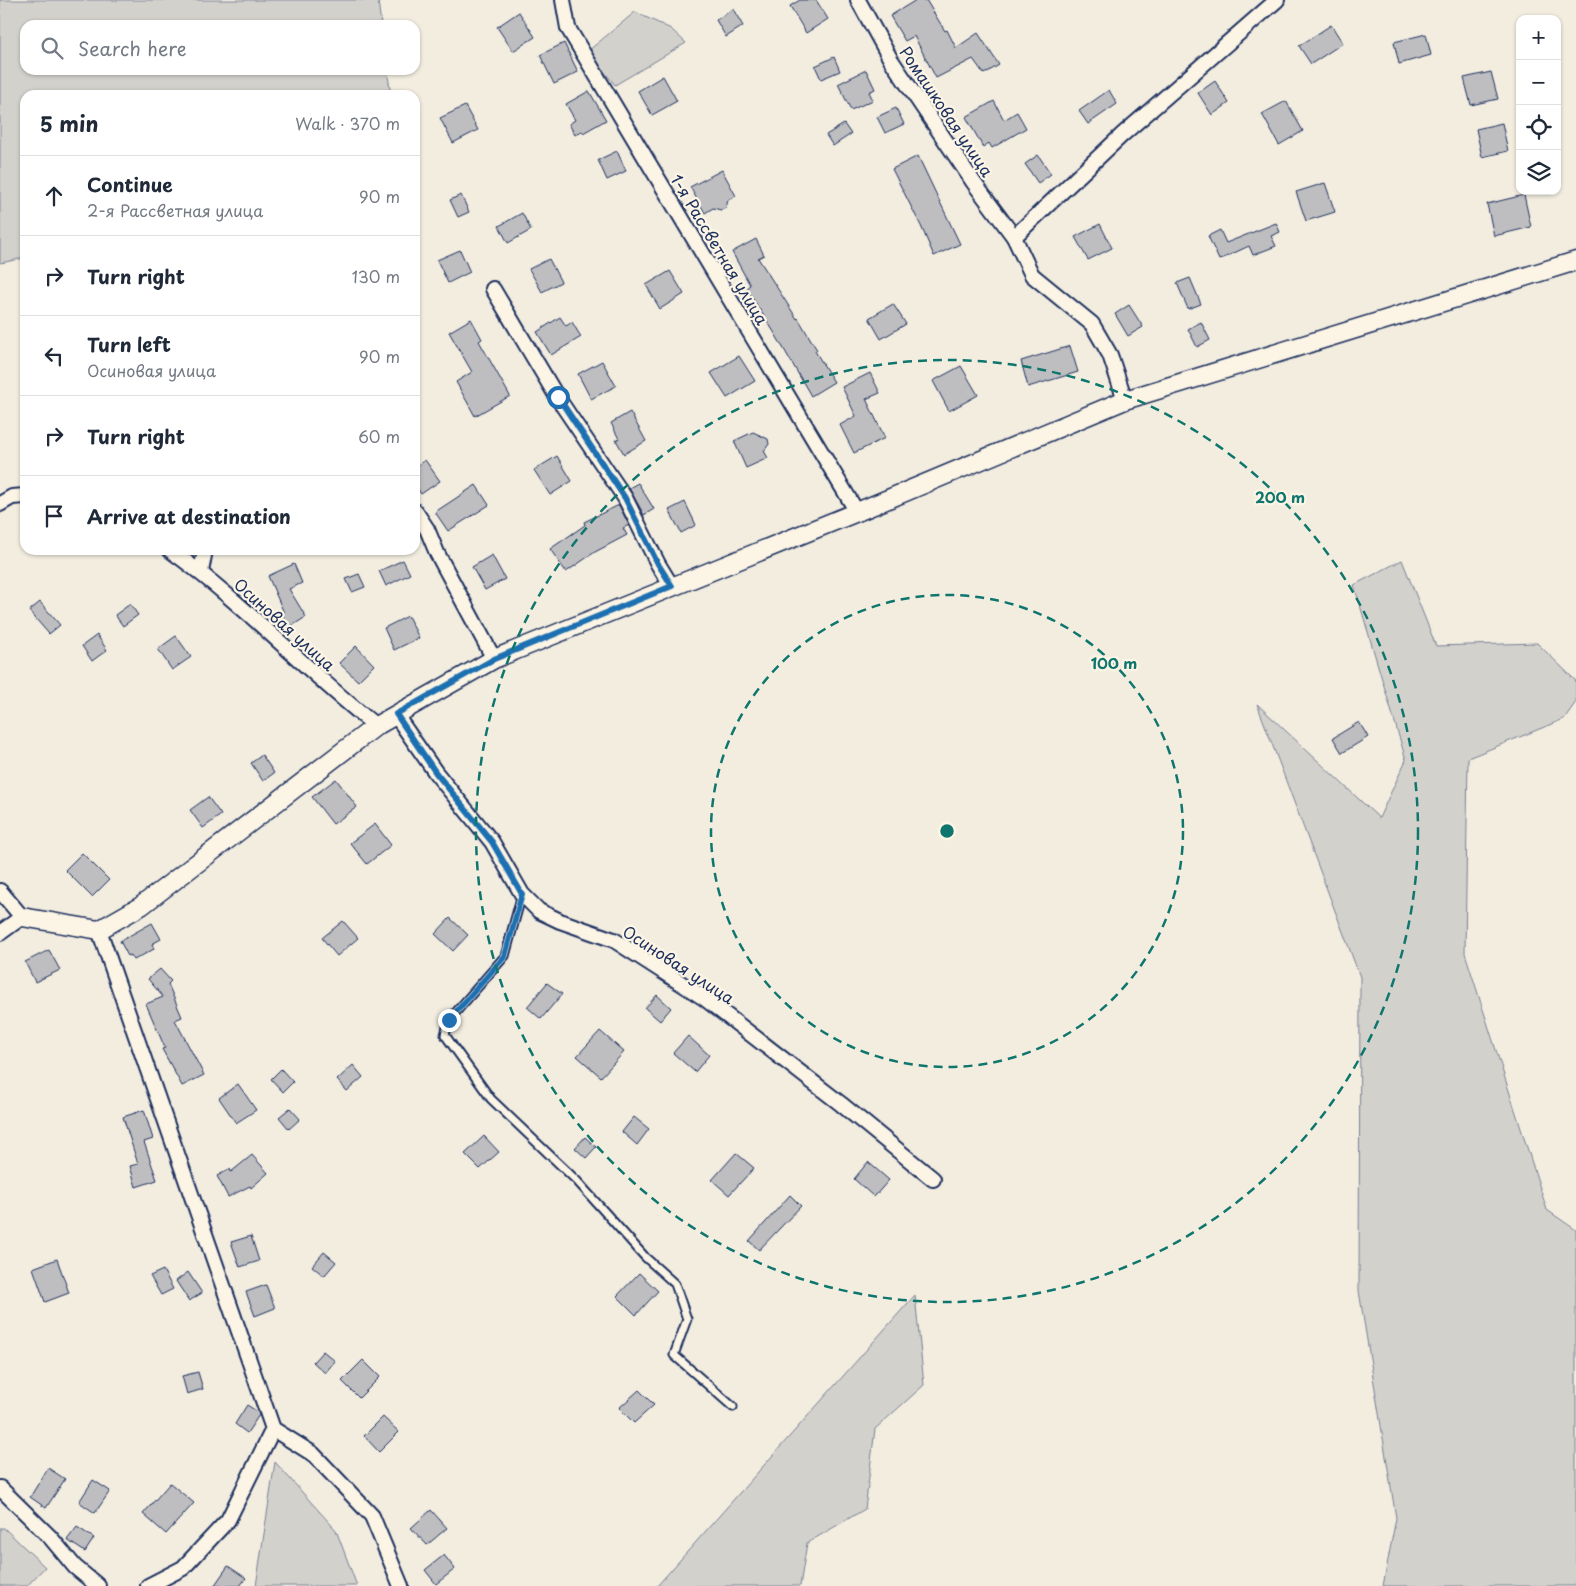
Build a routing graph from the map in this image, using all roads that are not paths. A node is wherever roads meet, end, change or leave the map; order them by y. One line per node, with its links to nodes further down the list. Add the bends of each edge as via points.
1 (563, 0): 10 (street, 1-я Рассветная улица, via 568,28)
2 (858, 0): 4 (street, Ромашковая улица, via 891,60)
3 (1277, 0): 4 (street, via 1122,135)
4 (1014, 237): 7 (street, Ромашковая улица, via 1032,275 1092,324 1110,355)
5 (1576, 261): 7 (street)
6 (493, 289): 15 (street, via 558,397 625,498)
7 (1124, 400): 10 (street)
8 (20, 496): 9 (street)
9 (0, 504)
10 (857, 512): 15 (street)
11 (420, 518): 16 (street)
12 (177, 555): 14 (street, Осиновая улица)
13 (204, 555): 14 (street)
14 (201, 572): 18 (street, Осиновая улица, via 338,696)
15 (672, 586): 16 (street)
16 (494, 659): 17 (street)
17 (396, 714): 18 (street); 20 (street, Осиновая улица, via 436,773 492,842)
18 (376, 726): 22 (street, via 141,906)
19 (0, 891): 21 (street)
20 (522, 894): 24 (street, Осиновая улица, via 539,910 560,921 614,940 704,998); 25 (lane, via 505,956 449,1020 445,1035 491,1099 675,1284 686,1319 674,1355)
21 (22, 917): 22 (street); 23 (street)
22 (100, 930): 26 (street)
23 (0, 933)
24 (933, 1178)
25 (733, 1407)
26 (273, 1429): 29 (street, via 228,1520 183,1568); 30 (street, via 313,1454 372,1516)
27 (0, 1488): 28 (street, via 50,1537 75,1567)
28 (98, 1586)
29 (148, 1586)
30 (400, 1586)

